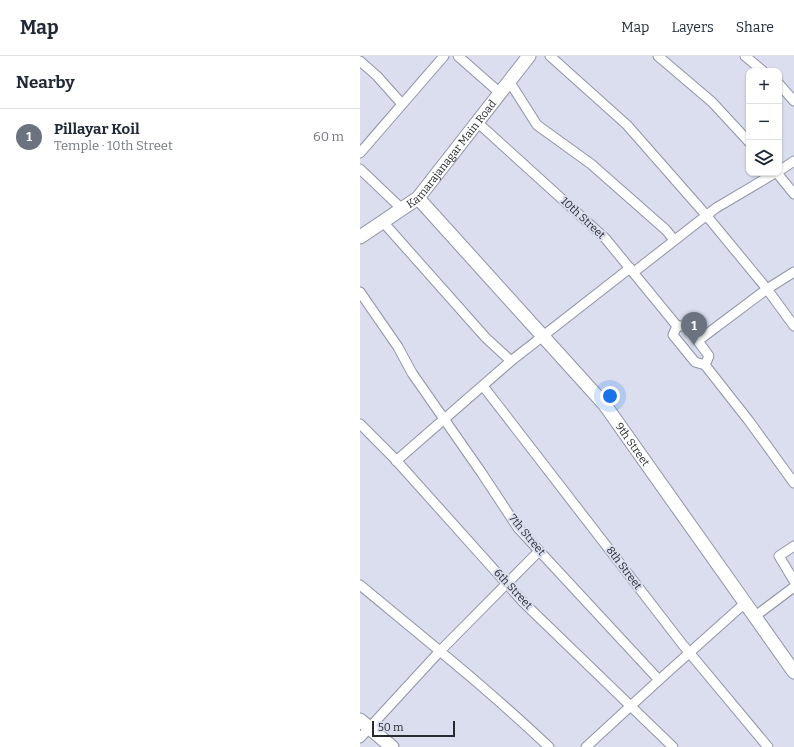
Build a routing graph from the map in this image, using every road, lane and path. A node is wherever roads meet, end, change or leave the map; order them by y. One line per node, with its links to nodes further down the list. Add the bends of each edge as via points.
1 (444, 56): 13 (street)
2 (458, 56): 11 (street)
3 (529, 56): 9 (street, Kamarajanagar Main Road)
4 (550, 56): 25 (street, via 627,125)
5 (658, 56): 15 (street, via 712,102)
6 (745, 56): 8 (street)
7 (360, 61): 13 (street)
8 (759, 68)
9 (509, 81): 11 (street, Kamarajanagar Main Road); 28 (street, via 537,125 591,164)
10 (782, 87): 12 (street)
11 (500, 93): 14 (street, Kamarajanagar Main Road)
12 (794, 101)
13 (402, 104): 16 (street)
14 (477, 122): 23 (street, Kamarajanagar Main Road); 29 (street, 10th Street, via 605,238)
15 (747, 140)
16 (360, 153)
17 (794, 161): 19 (street)
18 (360, 169): 24 (street)
19 (782, 169)
20 (770, 176): 25 (street)
21 (780, 176): 22 (street)
22 (794, 194)
23 (418, 198): 24 (street, Kamarajanagar Main Road); 35 (street, 9th Street)
24 (402, 209): 26 (street, Kamarajanagar Main Road)
25 (706, 215): 28 (street); 31 (street)
26 (383, 222): 27 (street, Kamarajanagar Main Road); 37 (street, via 486,338)
27 (360, 237)
28 (674, 240): 29 (street)
29 (632, 270): 33 (street, 10th Street); 35 (street)
30 (794, 272): 31 (street)
31 (767, 289): 34 (street); 36 (street)
32 (360, 292): 40 (street, 7th Street)
33 (677, 326): 36 (street, 10th Street, via 687,326); 38 (street, via 673,335 695,362)
34 (794, 326)
35 (543, 337): 37 (street); 50 (street, 9th Street, via 605,405)
36 (699, 340): 38 (street, 10th Street, via 709,356)
37 (511, 361): 39 (street)
38 (705, 365): 43 (street)
39 (483, 386): 40 (street); 53 (street, 8th Street)
40 (444, 419): 42 (street); 45 (street, 7th Street, via 518,528)
41 (360, 424): 42 (street, 6th Street)
42 (396, 461): 47 (street, 6th Street)
43 (794, 483)
44 (794, 546): 46 (street, via 779,556)
45 (540, 551): 47 (street); 55 (street, 7th Street)
46 (794, 581)
47 (507, 584): 52 (street); 56 (street, 6th Street)
48 (360, 585): 52 (street)
49 (794, 586): 51 (street)
50 (745, 603): 51 (street, 9th Street); 53 (street)
51 (754, 617): 54 (street, 9th Street)
52 (440, 651): 57 (street); 60 (street)
53 (689, 652): 55 (street); 63 (street, 8th Street)
54 (794, 672)
55 (659, 680): 56 (street)
56 (630, 705): 61 (street); 62 (street, 6th Street)
57 (365, 723): 58 (street); 59 (street)
58 (360, 738)
59 (392, 747)
60 (549, 747)
61 (586, 747)
62 (673, 747)
63 (768, 747)

